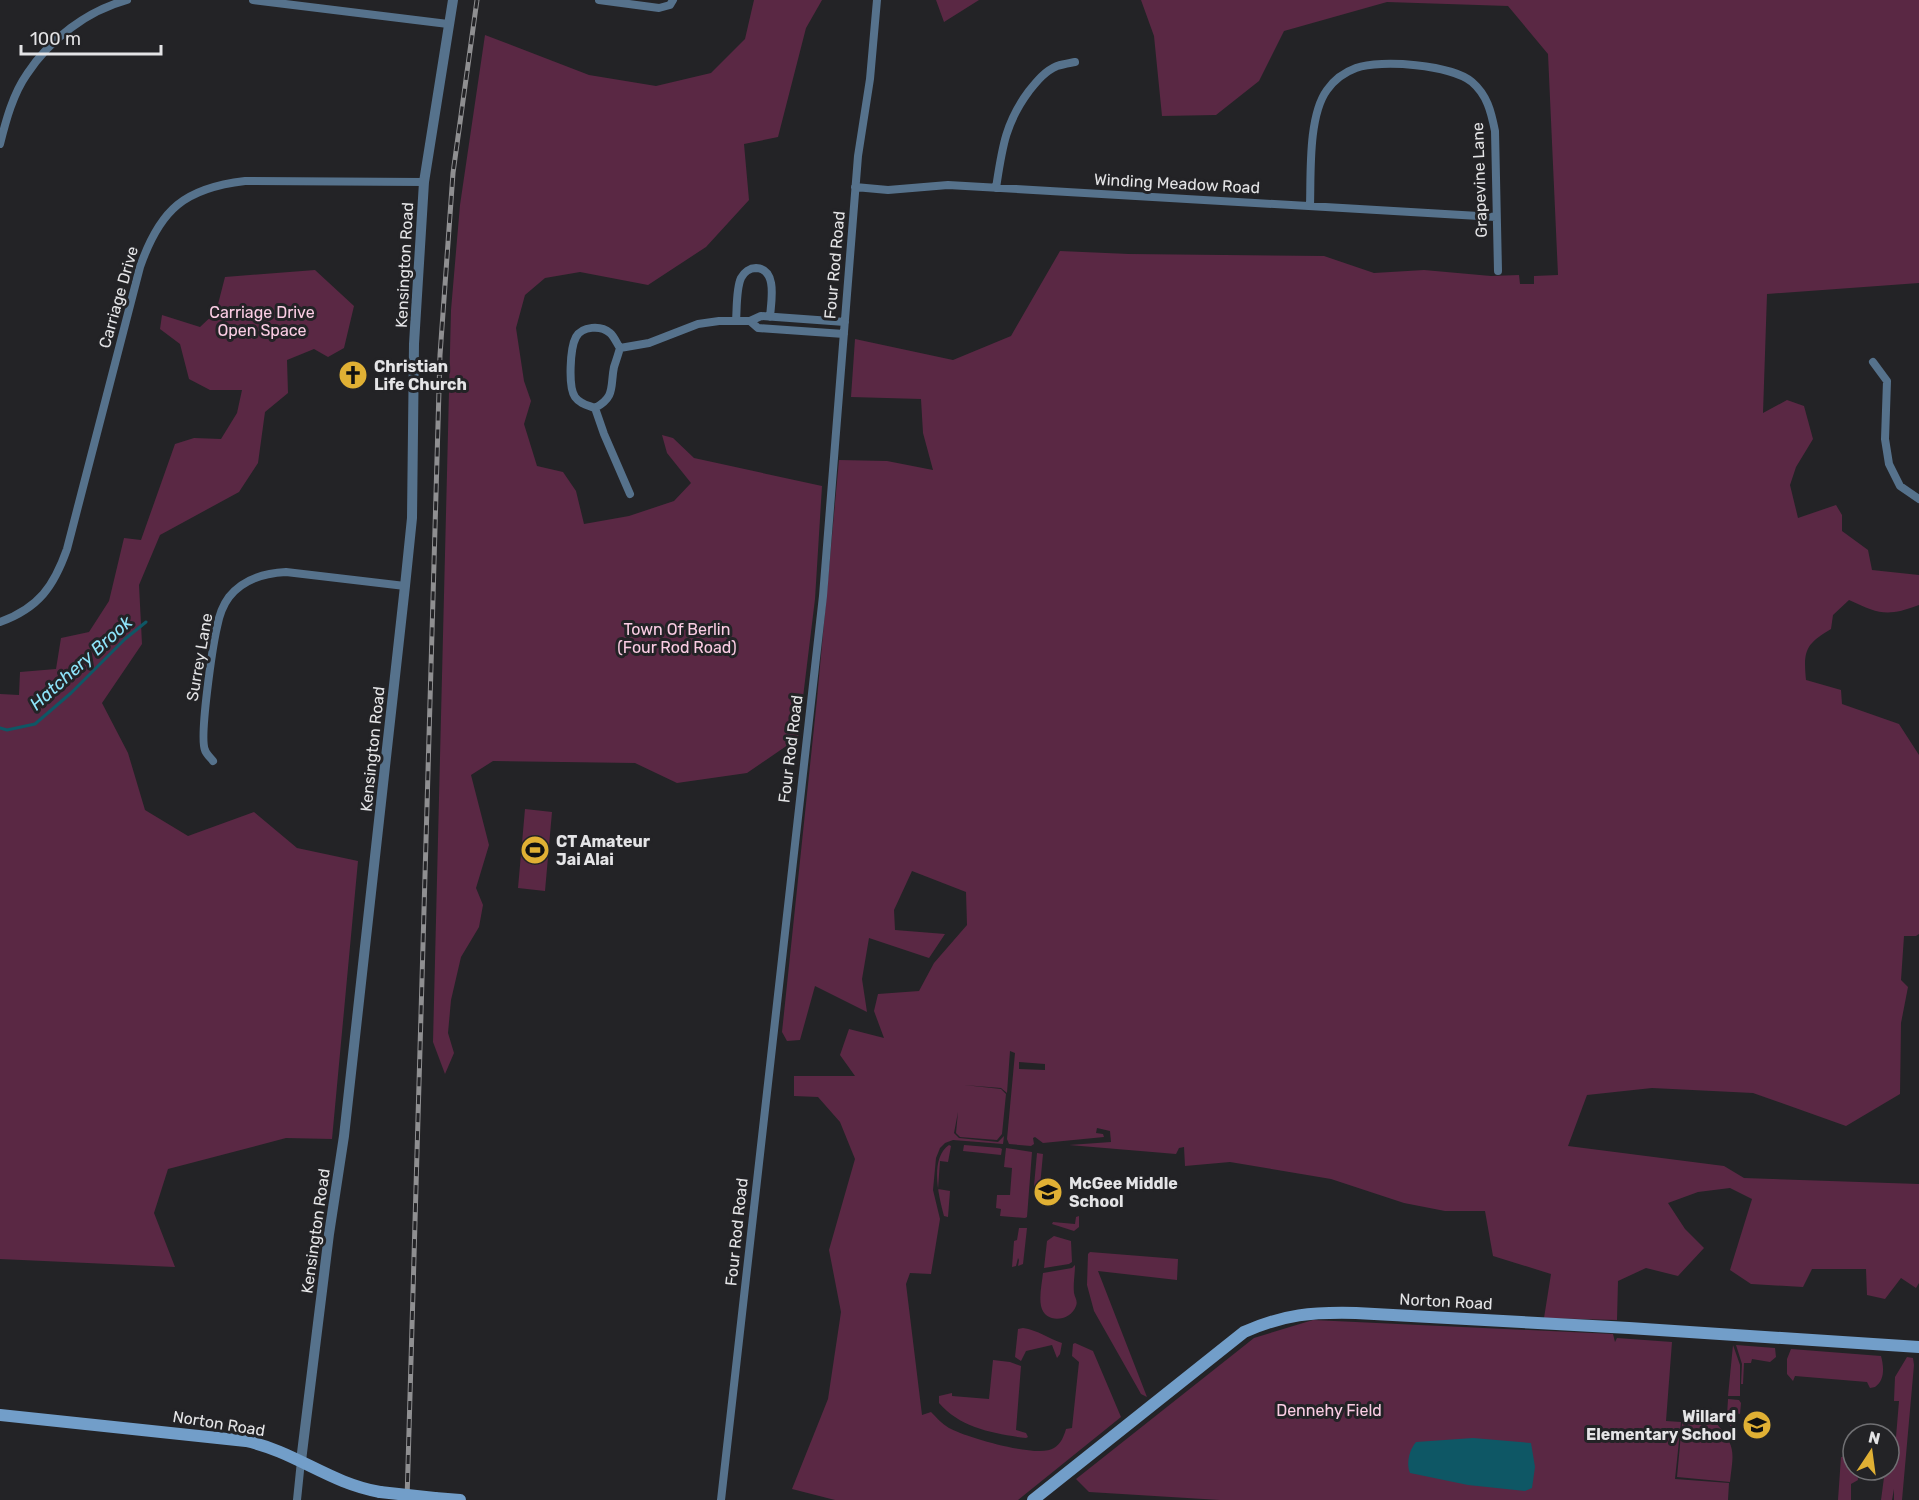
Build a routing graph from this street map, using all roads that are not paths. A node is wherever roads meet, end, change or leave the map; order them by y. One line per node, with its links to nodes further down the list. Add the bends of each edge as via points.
1 (127, 0): 10 (street, via 95,12 47,49 26,74 13,100)
2 (254, 0): 7 (street)
3 (453, 0): 8 (street, Kensington Road)
4 (599, 0): 5 (street, via 659,8)
5 (673, 0)
6 (877, 0): 12 (street, Four Rod Road)
7 (314, 3): 8 (street)
8 (448, 24): 11 (street, Kensington Road)
9 (1076, 62): 13 (street, via 1056,67 1039,79 1021,102 1009,123)
10 (0, 144)
11 (423, 182): 27 (street, Kensington Road, via 414,344 412,518); 28 (street, Carriage Drive, via 245,181 219,184 177,204 161,221 140,267 58,573 32,607)
12 (855, 188): 13 (street, Winding Meadow Road); 20 (street, Four Rod Road)
13 (996, 188): 14 (street, Winding Meadow Road)
14 (1310, 206): 15 (street, Winding Meadow Road); 15 (street, Grapevine Lane, via 1314,124 1327,89 1356,68 1397,64 1456,73 1483,95 1495,130)
15 (1496, 217): 16 (street, Grapevine Lane)
16 (1498, 271)
17 (770, 317): 18 (street, via 770,276 753,267 740,279); 19 (street); 20 (street)
18 (736, 321): 19 (street); 22 (street, via 698,324 649,343)
19 (750, 321): 21 (street, via 758,328)
20 (845, 322): 21 (street, Four Rod Road)
21 (844, 334): 35 (street, Four Rod Road, via 823,596)
22 (620, 348): 24 (street, via 612,392); 24 (street, via 610,333 597,328 576,336 570,384 581,404)
23 (1873, 362): 26 (street, via 1887,381 1885,440 1889,464 1900,486)
24 (595, 408): 25 (street)
25 (630, 494)
26 (1919, 499)
27 (405, 586): 29 (street, Surrey Lane, via 286,572 268,573 240,586 222,609 217,627 203,730 204,750); 32 (street, Kensington Road, via 344,1136)
28 (0, 622)
29 (213, 761)
30 (1919, 1347): 36 (main road, Norton Road, via 1606,1327 1297,1314 1244,1332)
31 (0, 1415): 32 (main road, Norton Road, via 246,1441 266,1445)
32 (301, 1461): 33 (street, Kensington Road); 34 (main road, Norton Road, bridge, via 344,1483 380,1492)
33 (297, 1500)
34 (460, 1500)
35 (721, 1500)
36 (1033, 1500)

